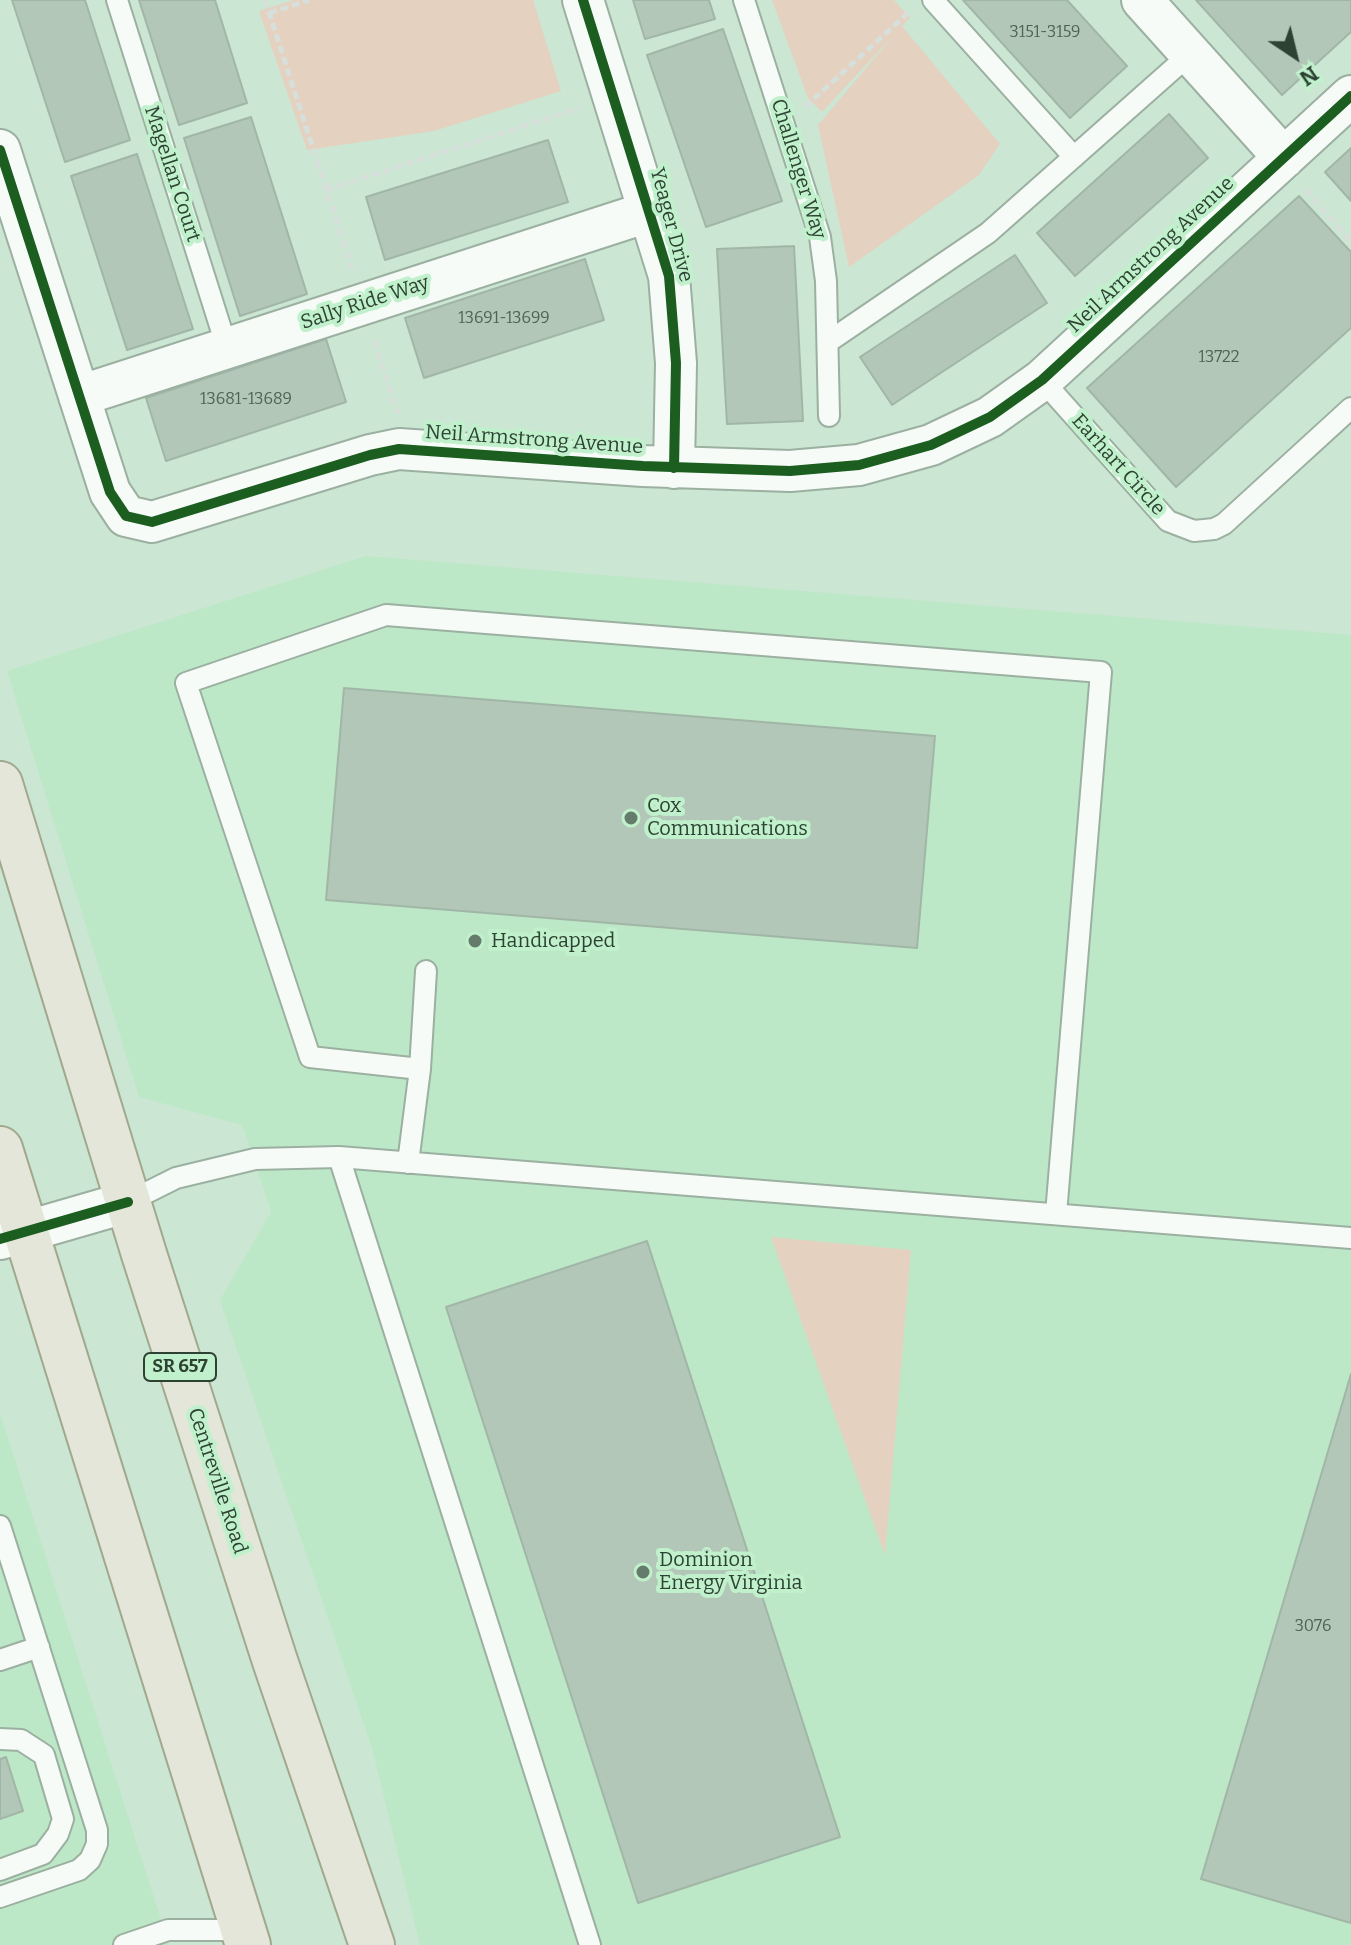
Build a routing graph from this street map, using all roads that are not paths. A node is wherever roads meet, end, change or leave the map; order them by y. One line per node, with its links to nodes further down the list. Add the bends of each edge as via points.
1 (117, 0): 13 (lane, Magellan Court)
2 (583, 0): 11 (street, Yeager Drive)
3 (744, 0): 12 (lane, Challenger Way, via 820,237)
4 (933, 0): 9 (lane)
5 (1142, 0): 6 (street)
6 (1190, 54): 9 (lane); 10 (street)
7 (1351, 96): 10 (street, Neil Armstrong Avenue)
8 (0, 150): 15 (street, Neil Armstrong Avenue)
9 (1074, 157): 12 (lane, via 988,233)
10 (1284, 158): 14 (street, Neil Armstrong Avenue)
11 (651, 211): 13 (street, Sally Ride Way); 18 (street, Yeager Drive, via 672,300)
12 (828, 342): 17 (lane, Challenger Way)
13 (227, 348): 15 (street, Sally Ride Way)
14 (1042, 380): 16 (lane, Earhart Circle, via 1168,521 1194,531 1224,524); 18 (street, Neil Armstrong Avenue, via 990,417 898,456 824,470)
15 (79, 396): 18 (street, Neil Armstrong Avenue, via 114,502 126,516 142,522 163,521 370,455 409,449)
16 (1351, 408)
17 (829, 416)
18 (674, 468)
19 (0, 784): 25 (main road, Centreville Road / SR 657)
20 (426, 971): 21 (lane)
21 (420, 1069): 24 (lane); 26 (lane, via 310,1057 186,683 386,615 1101,672)
22 (0, 1149): 27 (main road)
23 (339, 1157): 24 (lane); 25 (lane, via 255,1159 176,1178); 38 (lane)
24 (408, 1163): 26 (lane)
25 (128, 1202): 27 (street); 37 (main road, Centreville Road / SR 657)
26 (1056, 1214): 28 (lane)
27 (13, 1235): 35 (main road)
28 (1351, 1238)
29 (0, 1526): 30 (lane)
30 (39, 1647): 31 (lane); 34 (lane, via 97,1844 79,1870)
31 (0, 1660)
32 (0, 1739): 33 (lane, via 21,1740 44,1755 63,1819 43,1854)
33 (0, 1870)
34 (0, 1897)
35 (238, 1940): 36 (lane, via 168,1930)
36 (124, 1945)
37 (372, 1945)
38 (590, 1945)

